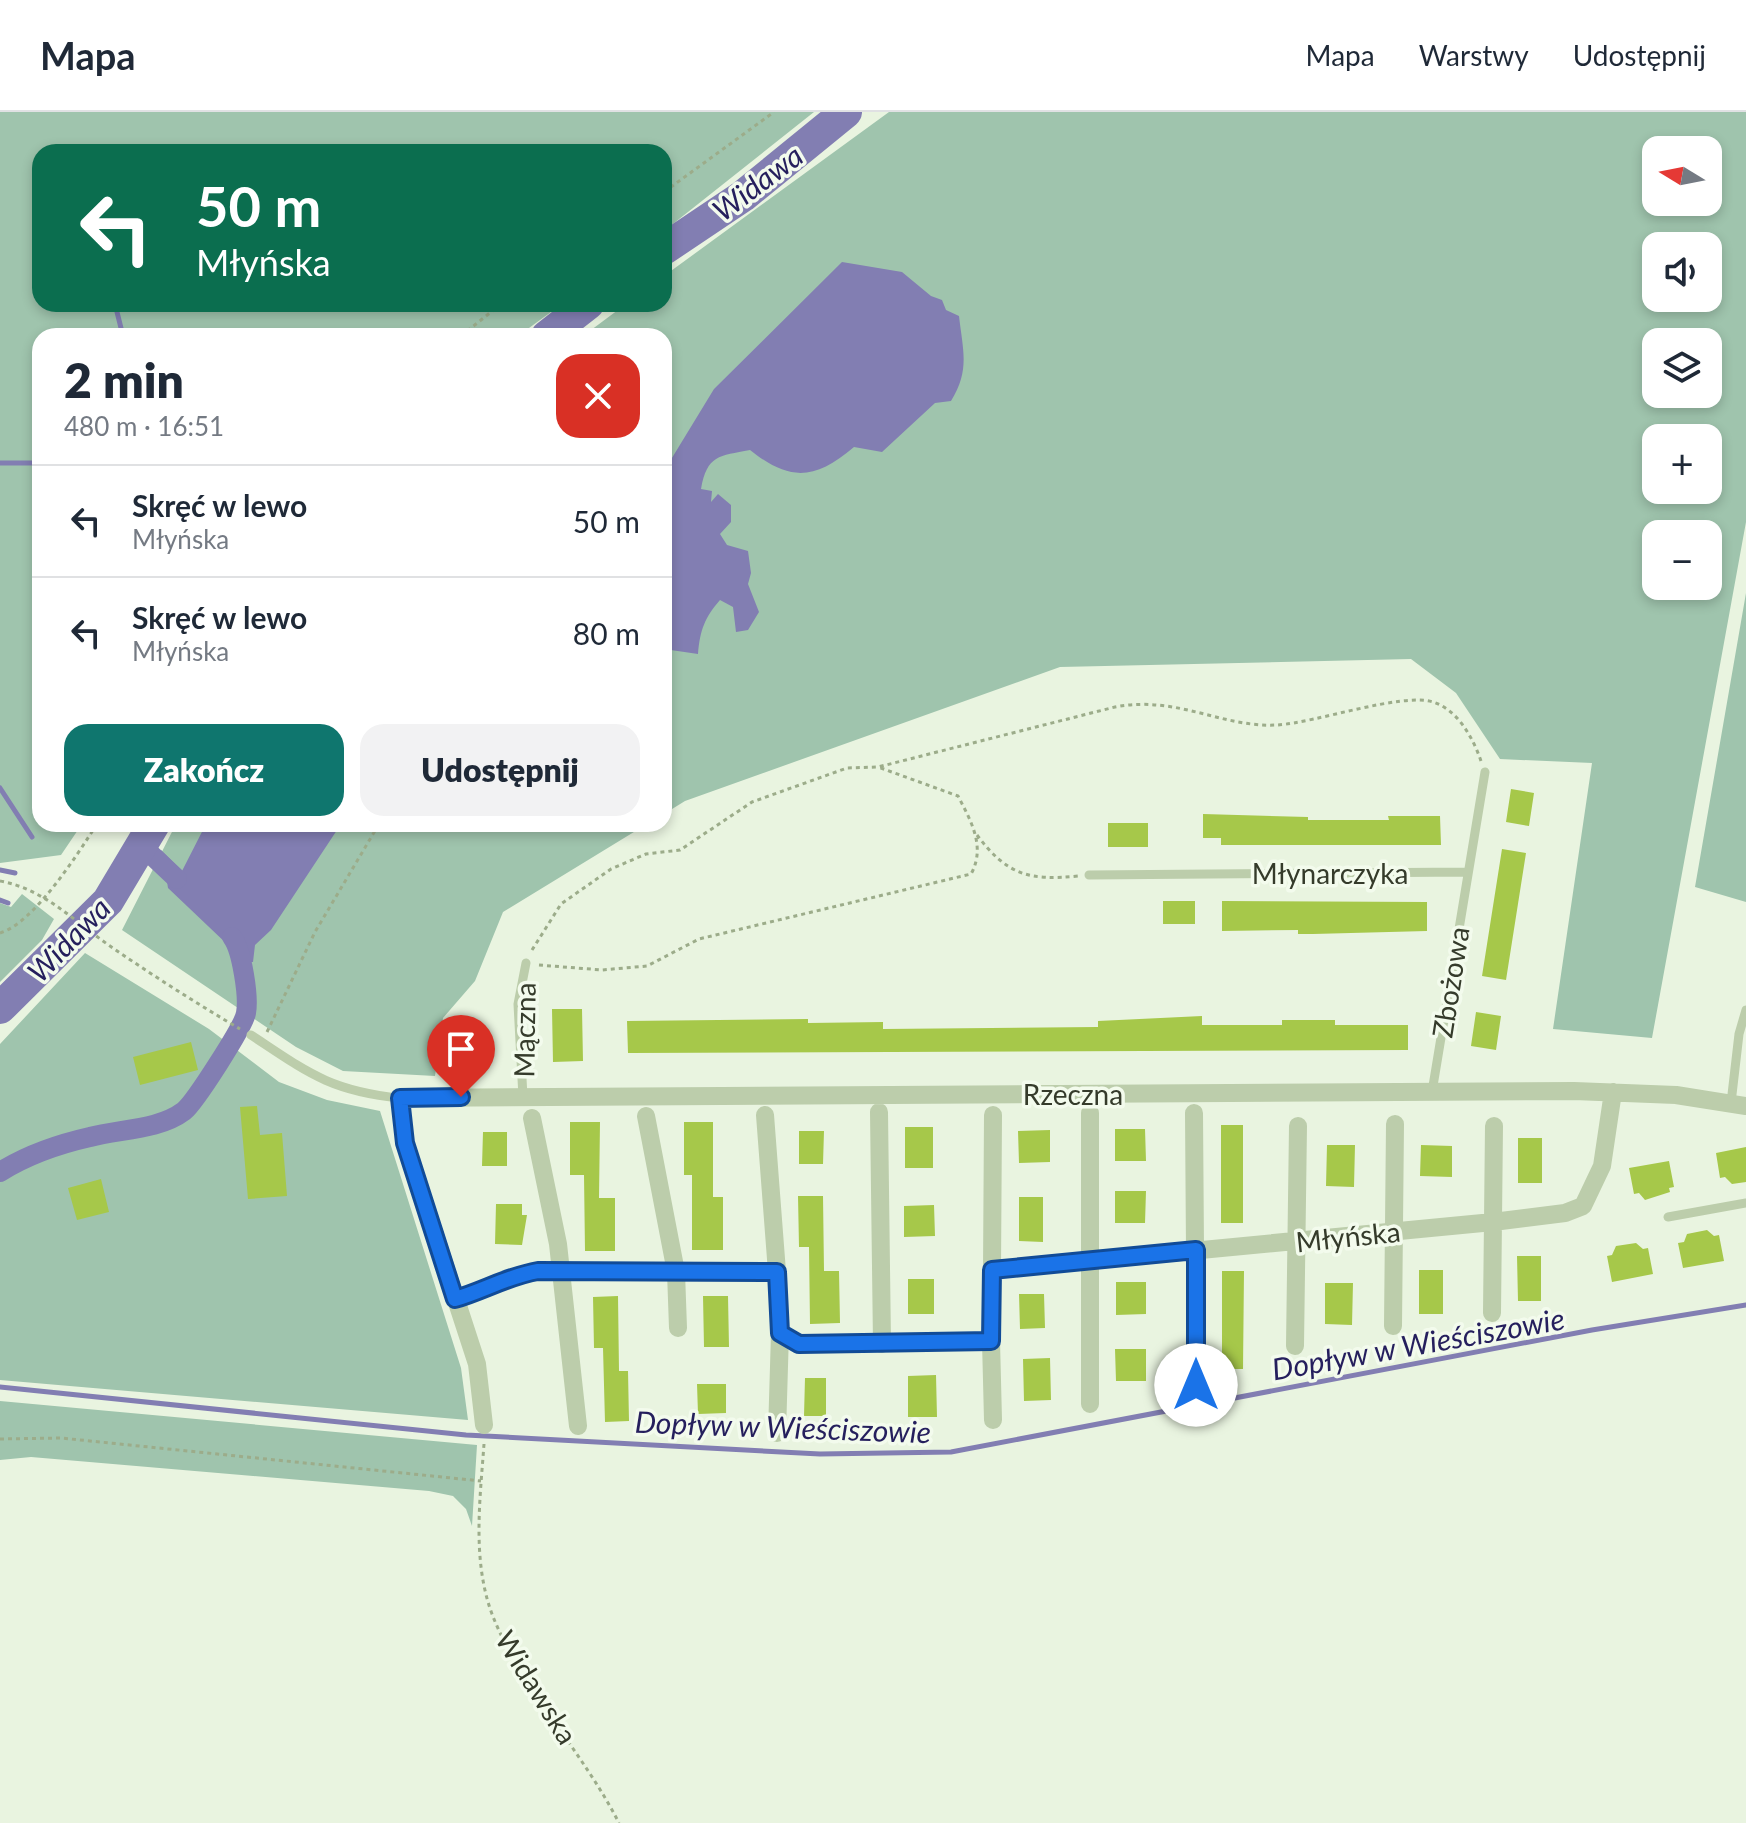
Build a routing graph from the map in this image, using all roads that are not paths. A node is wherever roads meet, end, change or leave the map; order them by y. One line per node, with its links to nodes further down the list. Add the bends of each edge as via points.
1 (1485, 772): 2 (lane)
2 (1468, 872): 3 (lane, Młynarczyka); 7 (lane, Zbożowa)
3 (1089, 875)
4 (526, 963): 9 (lane, Mączna, via 518,1004)
5 (1746, 1010): 11 (lane, via 1739,1034)
6 (251, 1035): 10 (lane, via 328,1084)
7 (1432, 1092): 8 (street, Rzeczna); 9 (street, Rzeczna)
8 (1613, 1092): 11 (street, Rzeczna); 24 (street, Młyńska, via 1602,1166 1583,1206)
9 (523, 1097): 10 (street, Rzeczna)
10 (400, 1098): 33 (street, via 405,1143)
11 (1738, 1105)
12 (879, 1112): 39 (street)
13 (1090, 1113): 28 (street)
14 (1194, 1113): 27 (street)
15 (765, 1115): 32 (street)
16 (993, 1115): 30 (street)
17 (646, 1116): 31 (street)
18 (532, 1118): 29 (street)
19 (1395, 1124): 25 (street)
20 (1298, 1126): 26 (street)
21 (1494, 1126): 24 (street)
22 (1746, 1203): 23 (lane)
23 (1668, 1217)
24 (1493, 1222): 25 (street, Młyńska); 34 (street)
25 (1394, 1231): 26 (street, Młyńska); 35 (street)
26 (1296, 1241): 27 (street, Młyńska); 40 (street)
27 (1196, 1250): 28 (street, Młyńska); 41 (street)
28 (1090, 1260): 30 (street, Młyńska); 42 (street)
29 (561, 1270): 31 (street); 33 (street, via 522,1274); 45 (street)
30 (992, 1270): 38 (street)
31 (676, 1272): 32 (street); 36 (street)
32 (777, 1272): 37 (street)
33 (455, 1299): 44 (street, via 477,1364)
34 (1492, 1313)
35 (1393, 1326)
36 (678, 1328)
37 (780, 1333): 39 (street, via 799,1344); 46 (street)
38 (991, 1341): 39 (street); 43 (street)
39 (882, 1344)
40 (1295, 1346)
41 (1196, 1385)
42 (1090, 1404)
43 (993, 1420)
44 (484, 1425)
45 (578, 1426)
46 (777, 1433)

